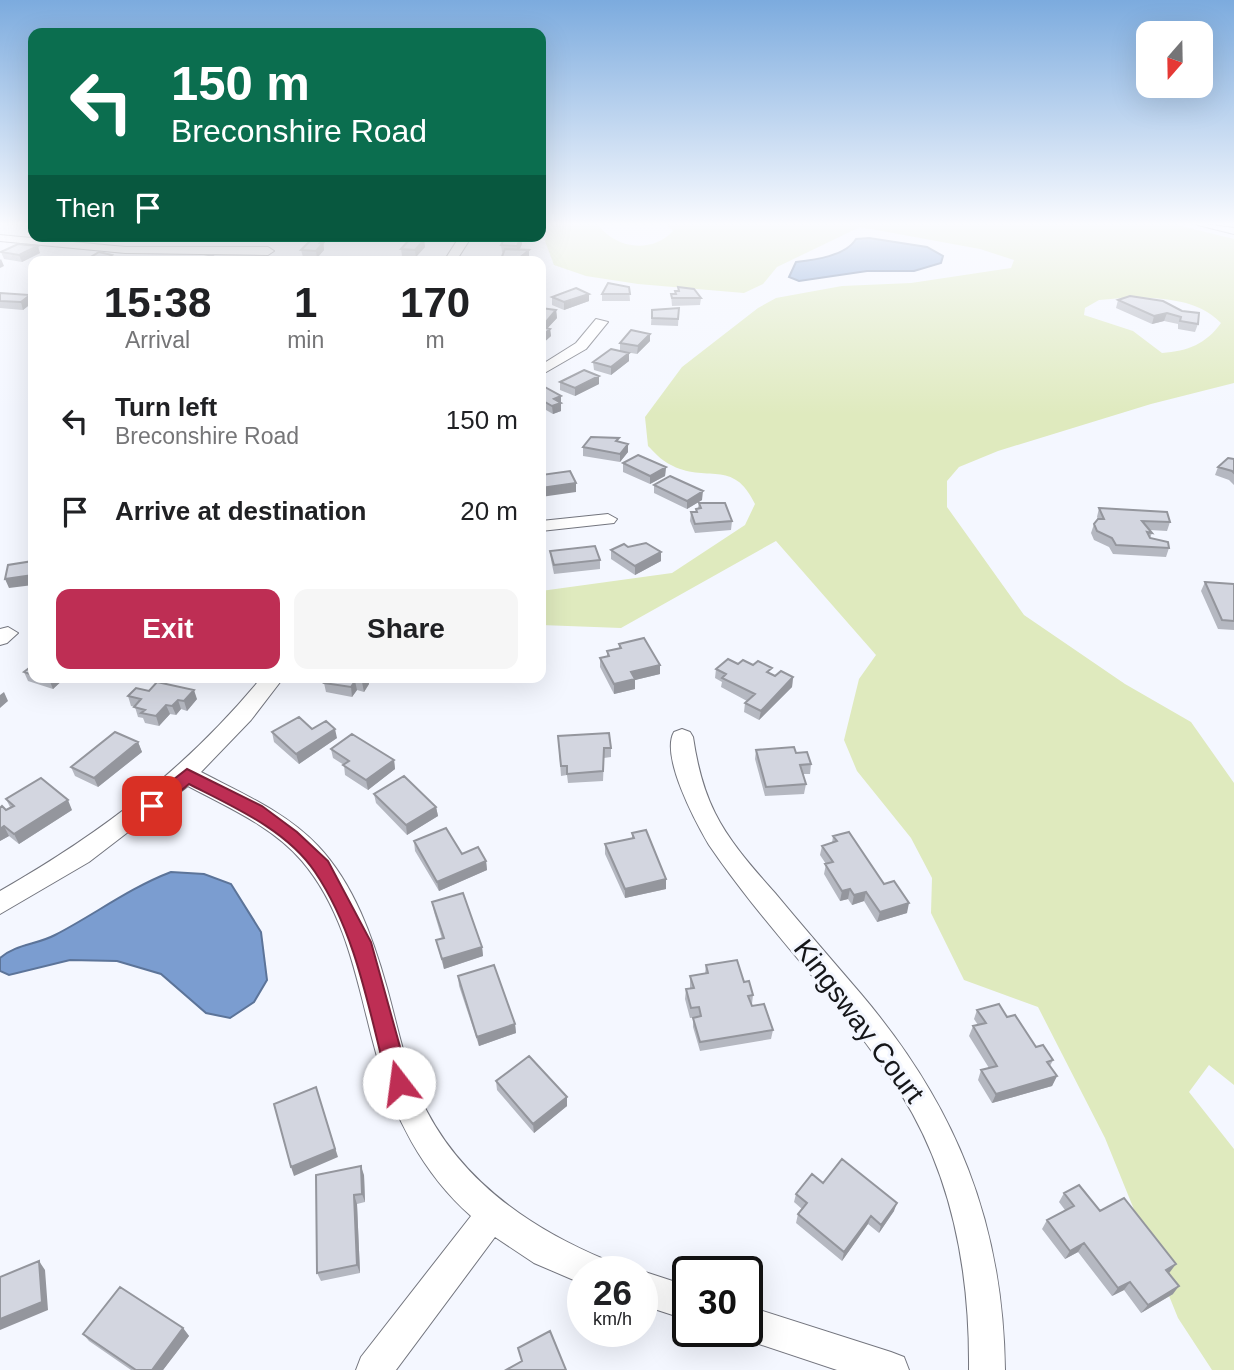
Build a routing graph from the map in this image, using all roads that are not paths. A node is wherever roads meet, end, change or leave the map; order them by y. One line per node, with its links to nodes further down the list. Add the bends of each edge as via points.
1 (601, 322): 2 (street, via 581,346)
2 (546, 369)
3 (608, 519): 4 (street)
4 (546, 525)
5 (269, 683): 7 (street)
6 (682, 737): 14 (street, Kingsway Court, via 689,785 714,835 890,1052 927,1110 954,1167 973,1226 989,1330)
7 (187, 775): 8 (street, via 116,834); 9 (street, via 256,811 291,836 321,866 361,942 399,1083 416,1119 456,1177)
8 (0, 904)
9 (492, 1215): 10 (street); 12 (street)
10 (567, 1260)
11 (763, 1328): 13 (street)
12 (374, 1370)
13 (891, 1370)
14 (987, 1370)

